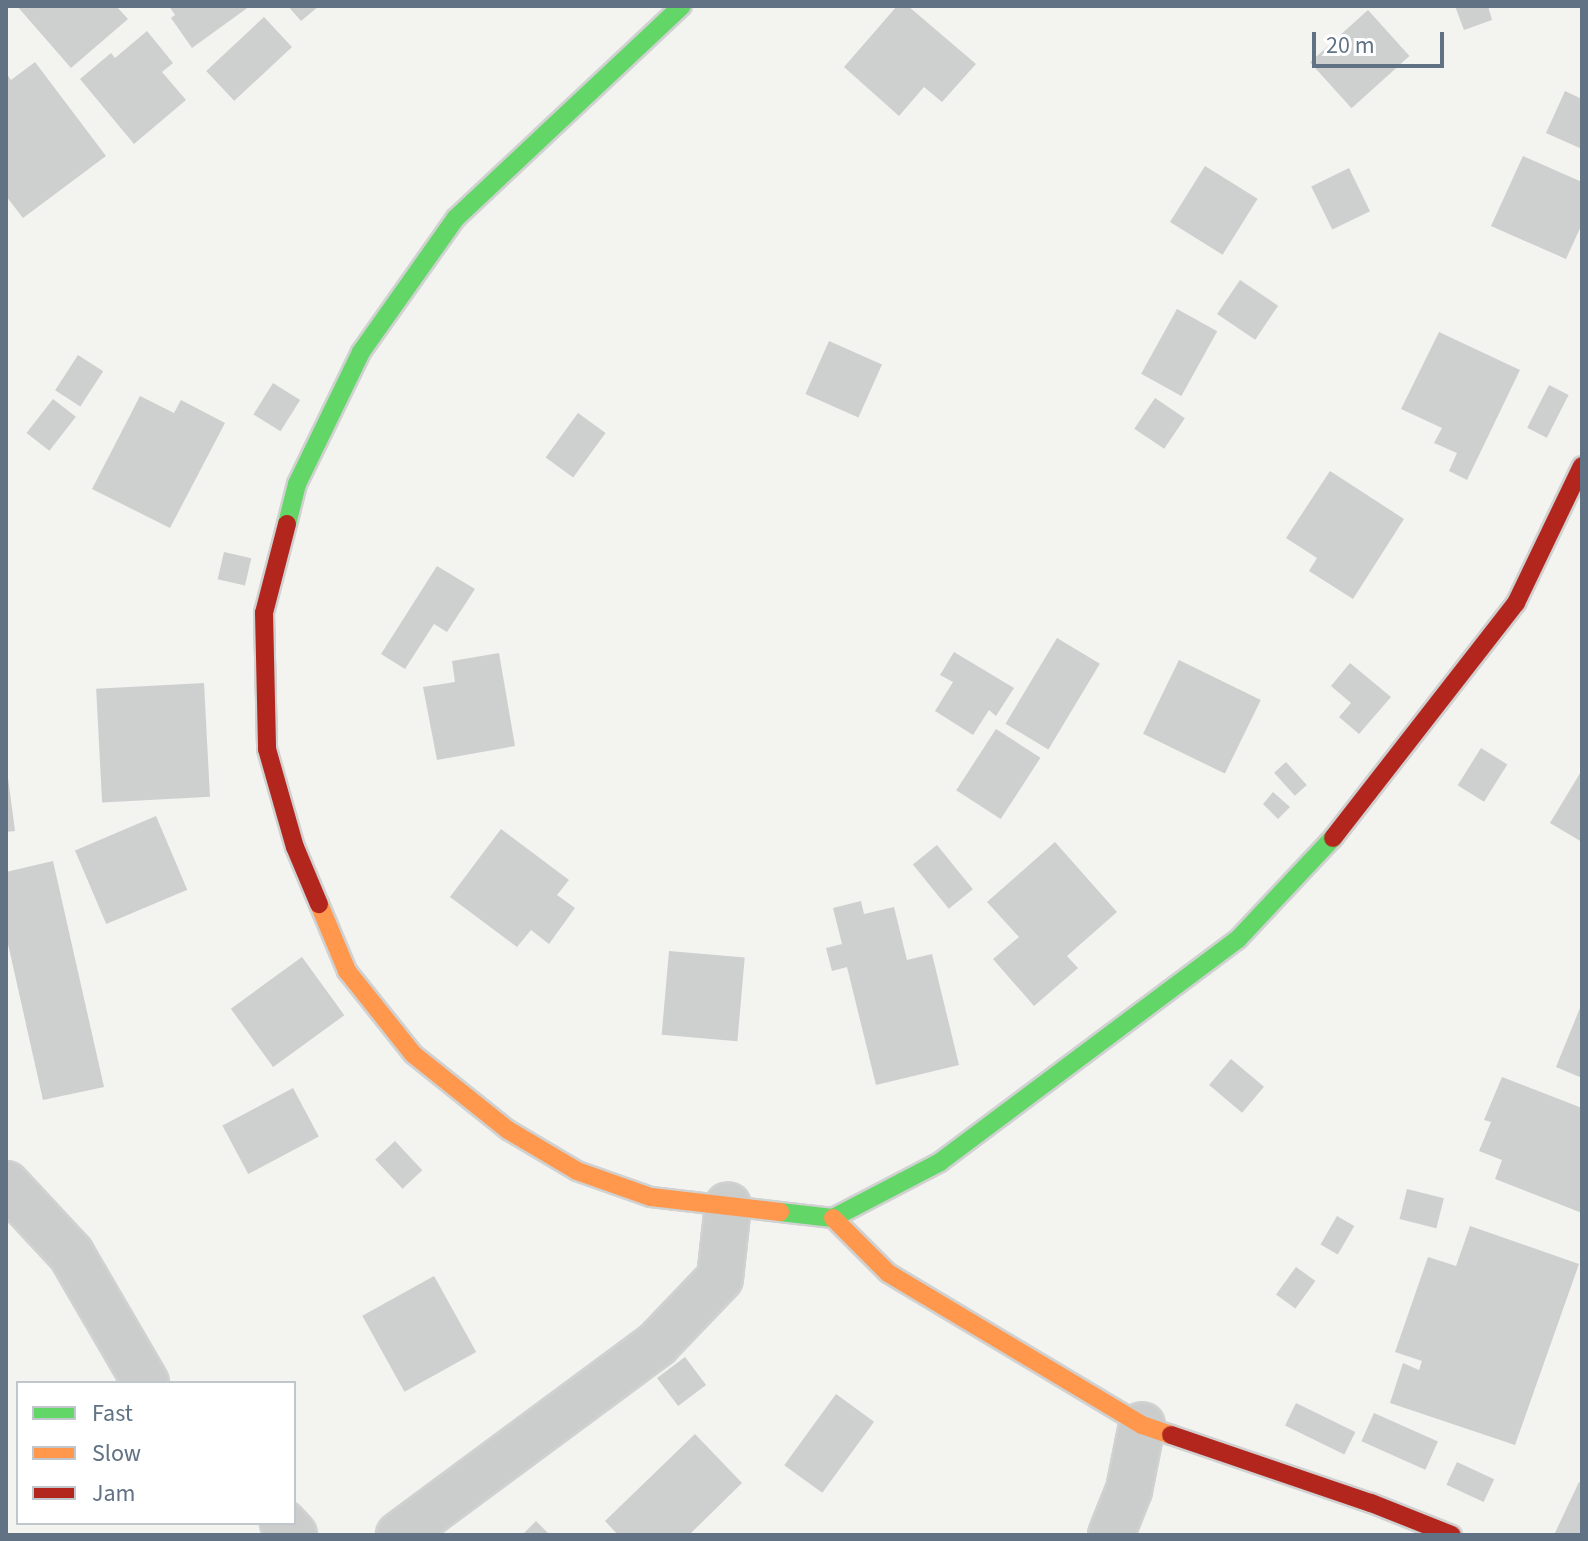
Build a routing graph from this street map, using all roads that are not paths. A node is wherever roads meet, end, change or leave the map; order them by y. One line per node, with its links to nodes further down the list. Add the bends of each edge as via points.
1 (682, 6): 4 (street, via 456,218 361,352 297,484 264,613 267,749 295,847 347,971 413,1054 508,1130 577,1171 651,1197)
2 (1582, 466): 5 (street, via 1516,603 1347,823 1238,939 940,1162)
3 (6, 1184): 6 (street, via 71,1254)
4 (728, 1205): 5 (street); 8 (street, via 720,1278 657,1344)
5 (833, 1218): 7 (street, via 888,1273)
6 (145, 1381)
7 (1142, 1425): 9 (street, via 1129,1490); 10 (street)
8 (399, 1535)
9 (1111, 1535)
10 (1452, 1535)

